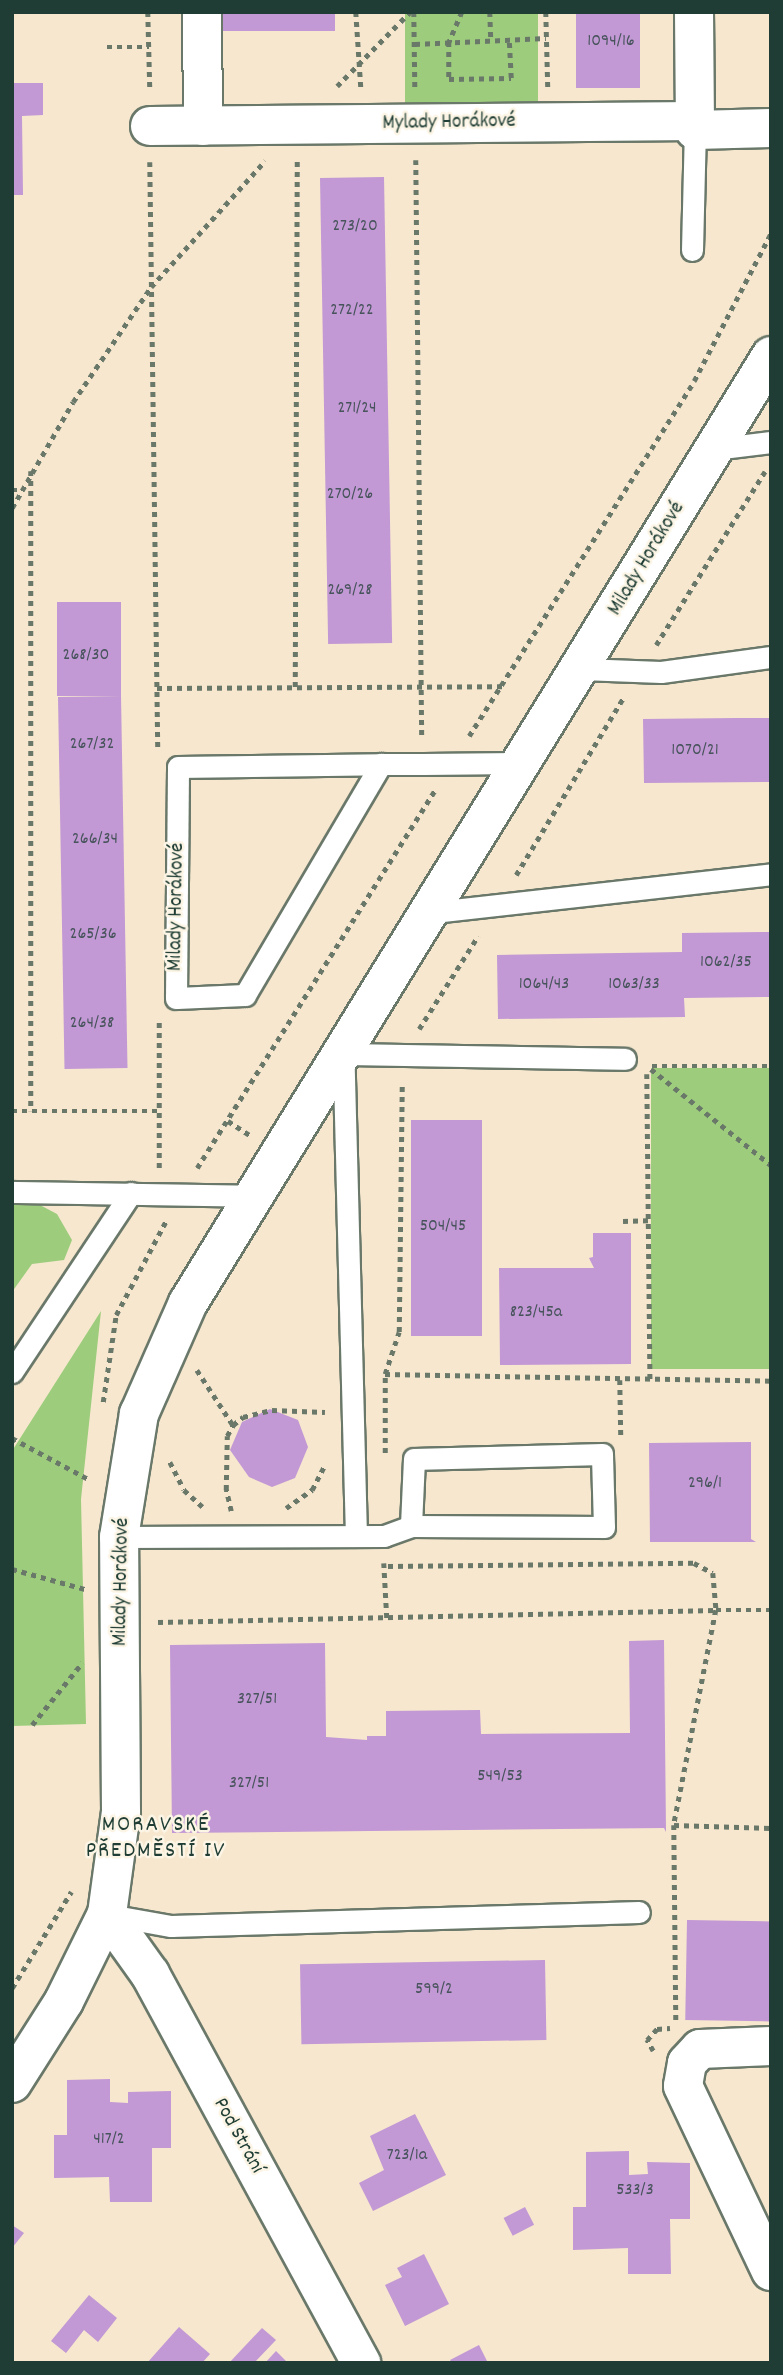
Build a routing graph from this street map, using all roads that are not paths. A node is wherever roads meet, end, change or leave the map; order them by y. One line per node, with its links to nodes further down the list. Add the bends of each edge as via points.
1 (202, 12): 4 (street)
2 (694, 12): 5 (street)
3 (150, 126): 4 (street, Mylady Horákové)
4 (203, 126): 5 (street, Mylady Horákové, via 548,122)
5 (695, 126): 6 (street); 7 (lane)
6 (771, 128)
7 (692, 250)
8 (771, 356): 10 (street, Milady Horákové)
9 (771, 442): 10 (lane)
10 (714, 449): 12 (street, Milady Horákové)
11 (771, 657): 12 (lane, via 639,671)
12 (581, 669): 13 (street, Milady Horákové)
13 (518, 763): 14 (lane, Milady Horákové); 16 (street, Milady Horákové)
14 (382, 764): 14 (lane, Milady Horákové, via 178,767 176,998 245,995)
15 (771, 874): 16 (lane)
16 (426, 913): 17 (street, Milady Horákové)
17 (343, 1054): 18 (lane); 21 (street, Milady Horákové); 24 (lane)
18 (625, 1059)
19 (12, 1192): 20 (lane)
20 (131, 1193): 21 (lane); 22 (lane)
21 (256, 1196): 25 (street, Milady Horákové, via 188,1303 139,1414)
22 (12, 1373)
23 (411, 1525): 23 (lane, via 604,1527 602,1454 414,1459); 24 (lane, via 384,1536)
24 (356, 1536): 25 (lane)
25 (119, 1537): 27 (street, Milady Horákové, via 121,1812)
26 (639, 1912): 27 (lane, via 171,1926)
27 (107, 1914): 29 (street, Milady Horákové, via 64,2001); 31 (street, Pod Strání, via 154,1980)
28 (771, 2046): 30 (street, via 700,2049 687,2063 682,2086)
29 (12, 2082)
30 (771, 2271)
31 (362, 2363)

